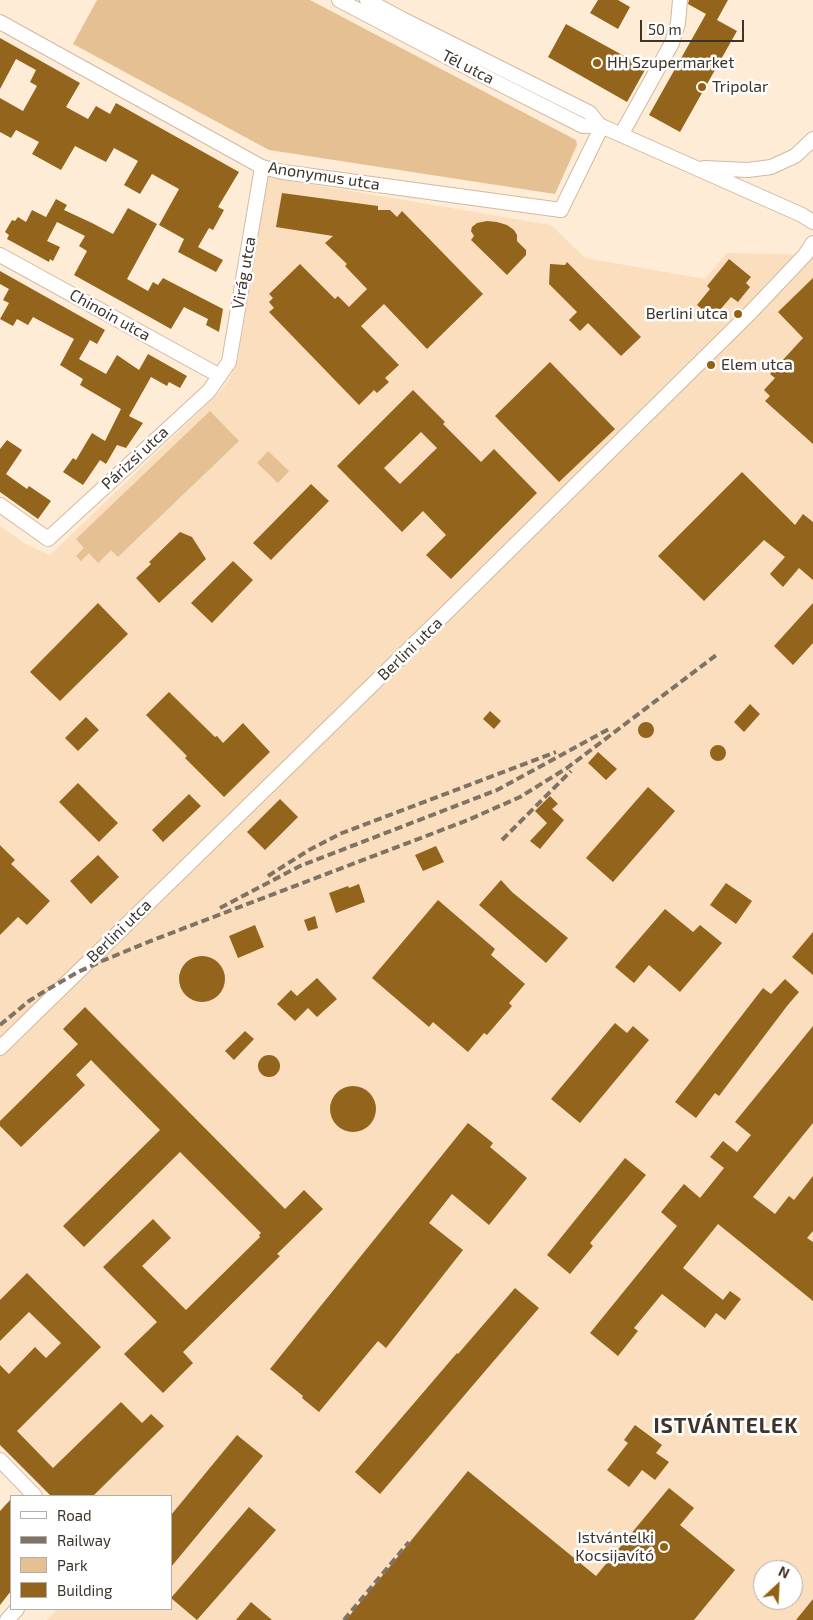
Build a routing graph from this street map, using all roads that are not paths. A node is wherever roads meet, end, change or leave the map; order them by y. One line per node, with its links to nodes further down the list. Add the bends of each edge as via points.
1 (339, 0): 5 (street, Tél utca, via 584,126)
2 (367, 0): 5 (street, Tél utca, via 590,113)
3 (680, 0): 6 (street, via 672,43)
4 (0, 22): 8 (street, Anonymus utca)
5 (600, 126): 6 (street, Tél utca); 8 (street, Anonymus utca, via 561,210)
6 (622, 135): 9 (street, Tél utca)
7 (813, 139): 9 (street, via 795,156 771,167 748,170)
8 (262, 168): 13 (street, Virág utca, via 228,362)
9 (695, 168): 10 (street, Tél utca)
10 (809, 218)
11 (813, 243): 15 (street, Berlini utca, via 806,255 737,326)
12 (0, 255): 13 (street, Chinoin utca)
13 (220, 376): 14 (street, Párizsi utca, via 209,390 48,539)
14 (0, 505)
15 (0, 1048)
16 (0, 1460): 17 (street)
17 (34, 1495)
18 (16, 1610): 19 (street)
19 (7, 1620)

